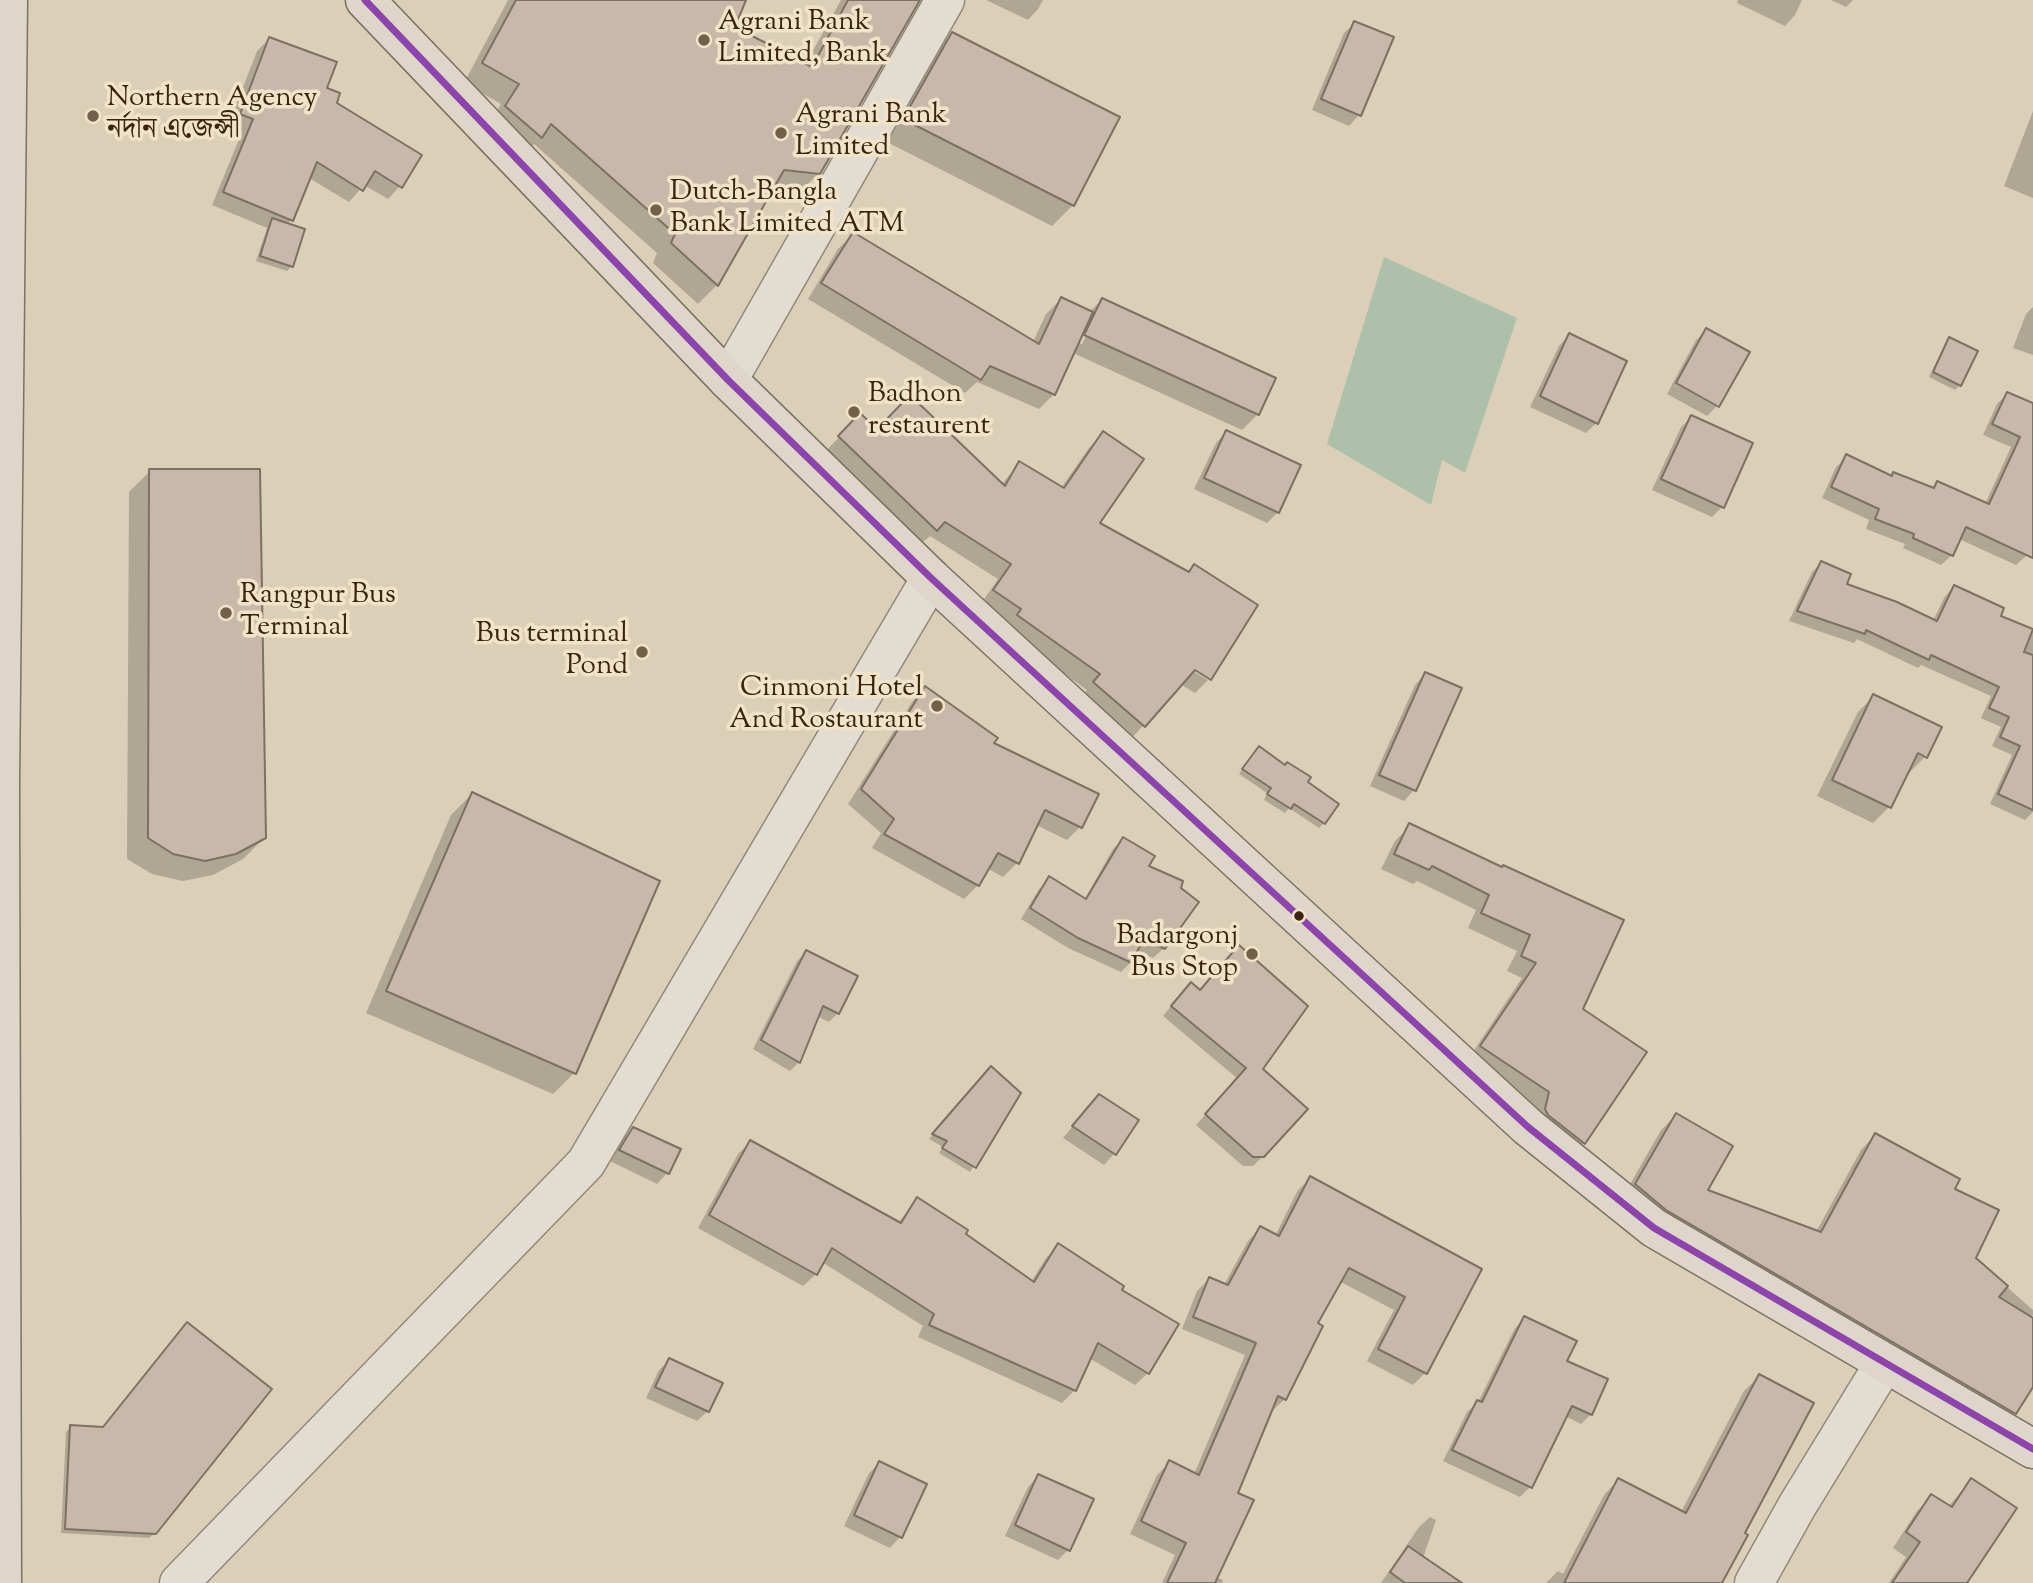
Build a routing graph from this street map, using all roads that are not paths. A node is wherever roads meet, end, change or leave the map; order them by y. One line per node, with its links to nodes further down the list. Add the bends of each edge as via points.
1 (8, 0): 6 (main road)
2 (365, 0): 4 (main road)
3 (945, 0): 4 (street)
4 (728, 380): 5 (main road)
5 (931, 578): 7 (main road, via 1528,1127 1654,1228); 10 (street, via 586,1163)
6 (1, 1012): 9 (main road)
7 (1884, 1364): 8 (main road); 11 (street)
8 (2033, 1449)
9 (2, 1583)
10 (179, 1583)
11 (1754, 1583)

